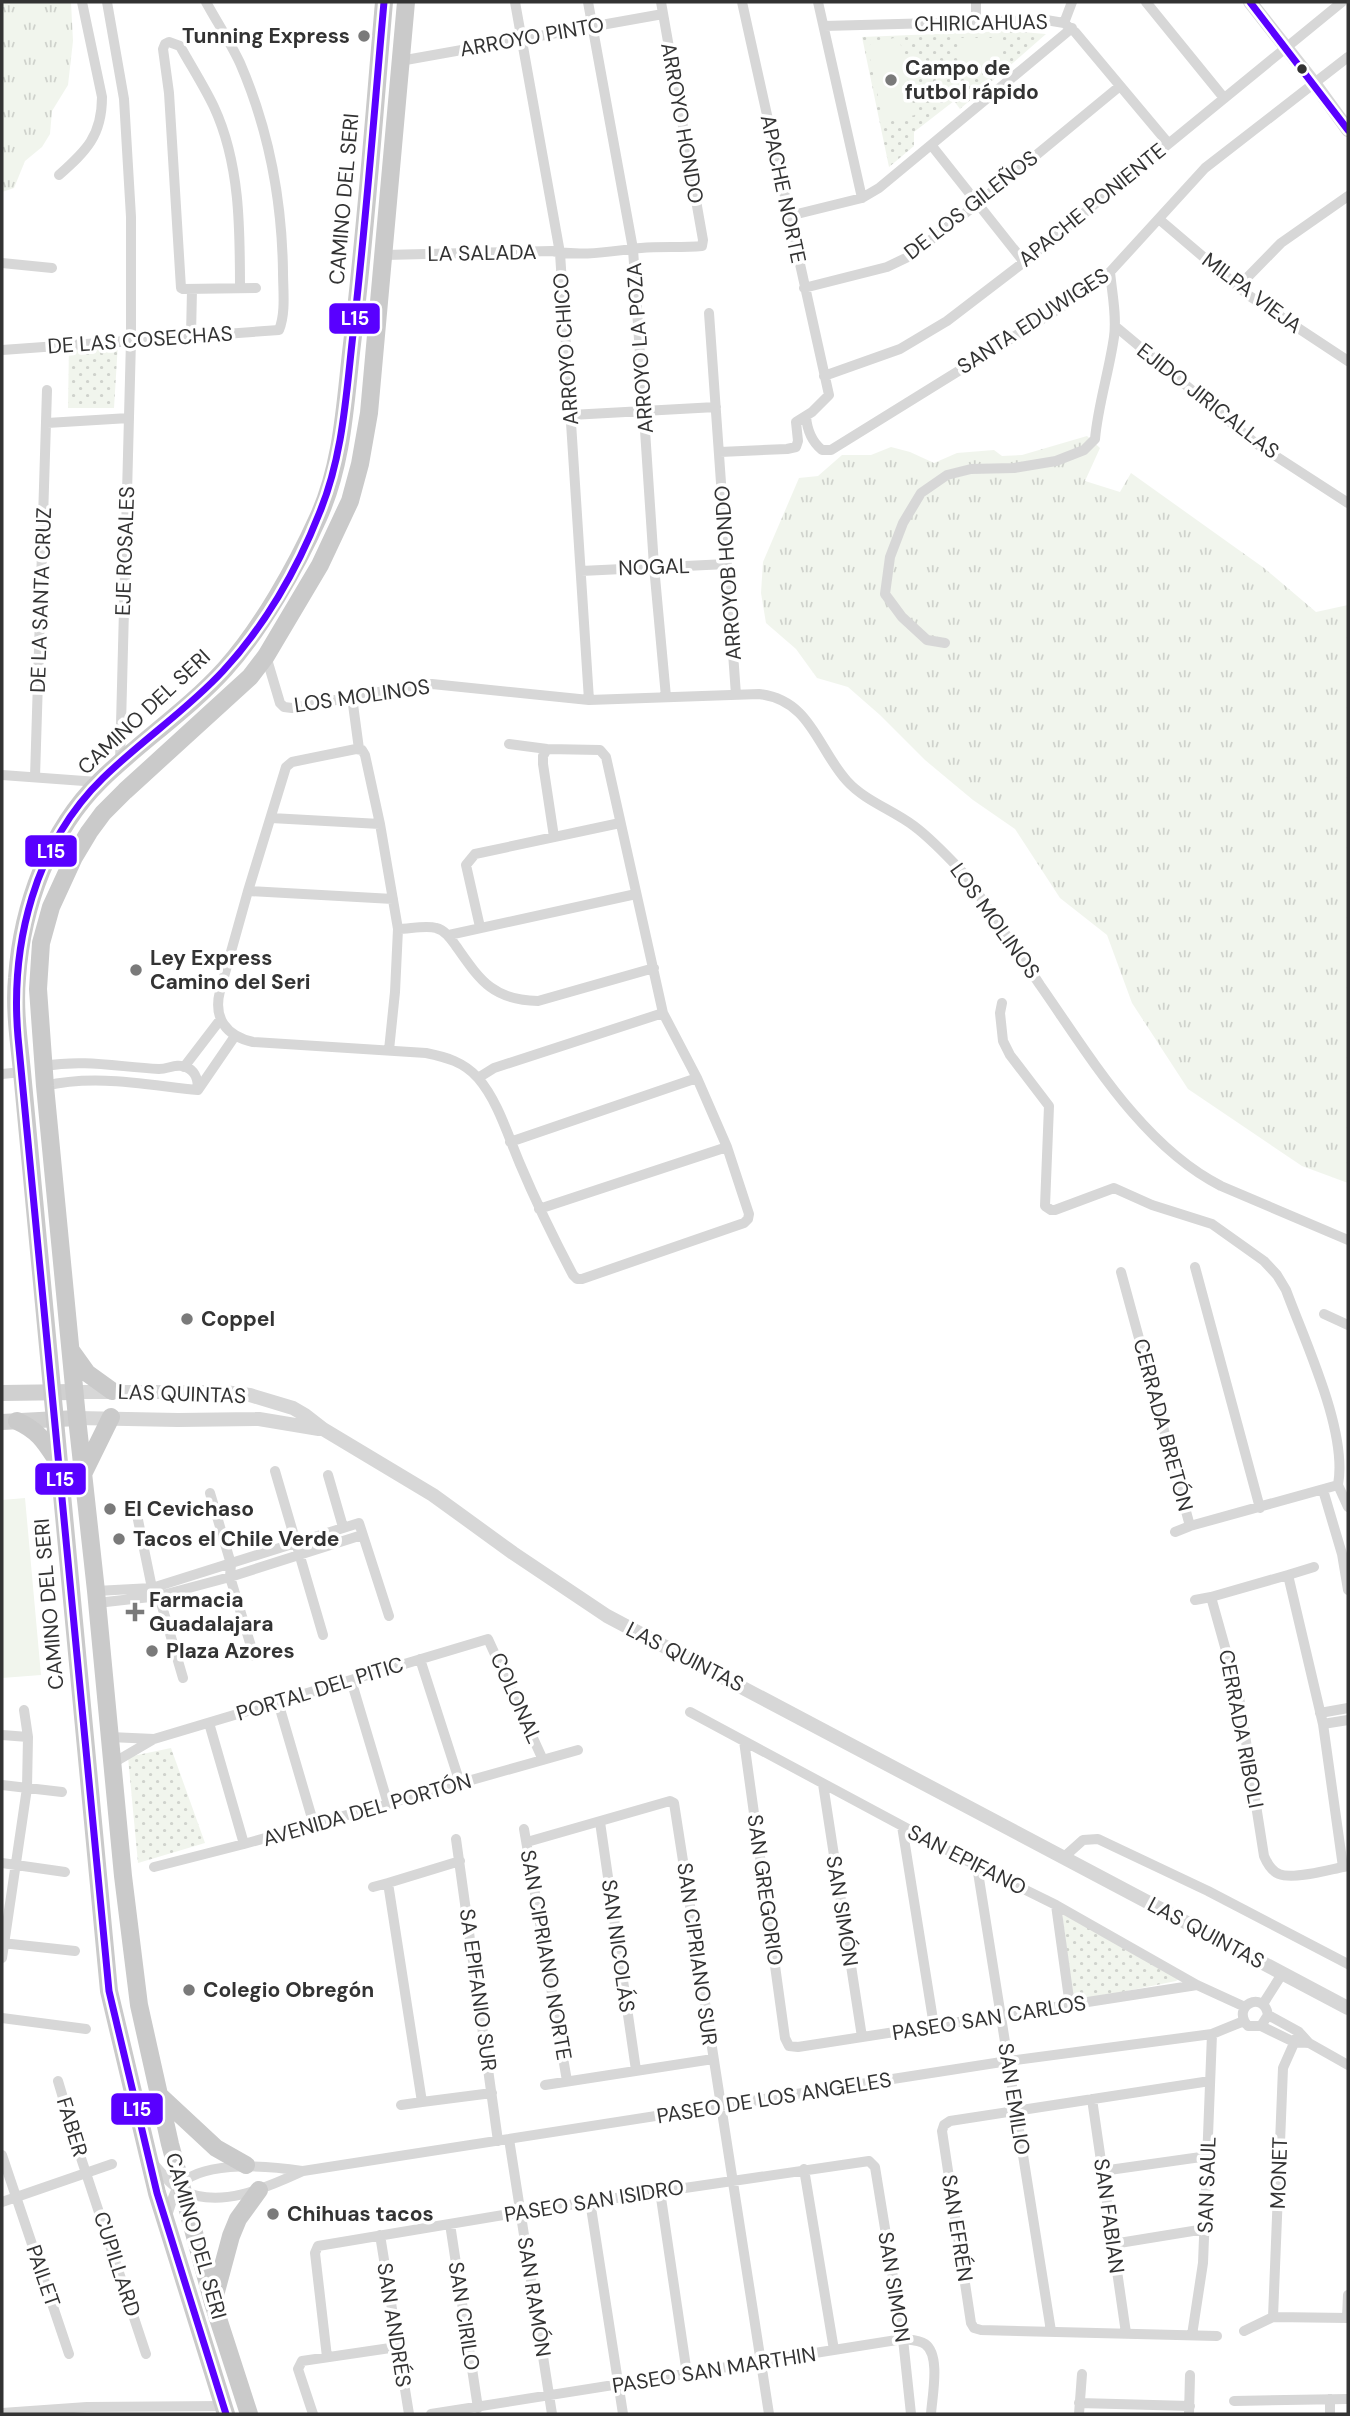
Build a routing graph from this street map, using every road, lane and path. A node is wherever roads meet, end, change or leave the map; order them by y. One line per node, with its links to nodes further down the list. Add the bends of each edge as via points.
1 (82, 2): 31 (street, via 102,111 85,153)
2 (107, 2): 53 (street, EJE ROSALES, via 129,157)
3 (206, 2): 52 (street, DE LAS COSECHAS, via 239,62 275,175 282,229 282,324 279,330)
4 (384, 2): 78 (main road, CAMINO DEL SERI, via 361,266 339,456 330,489 269,610 242,648 198,696)
5 (405, 2): 24 (main road, CAMINO DEL SERI)
6 (514, 2): 21 (street, ARROYO CHICO)
7 (588, 2): 18 (street, ARROYO LA POZA)
8 (661, 2): 16 (street, ARROYO HONDO)
9 (741, 2): 35 (street, APACHE NORTE)
10 (818, 2): 19 (street)
11 (976, 2): 17 (street)
12 (1072, 2): 20 (street)
13 (1146, 2): 27 (street)
14 (1250, 2): 22 (street)
15 (1342, 2): 22 (street, APACHE PONIENTE)
16 (663, 14): 18 (street, ARROYO PINTO); 37 (street, ARROYO HONDO)
17 (976, 22): 19 (street, CHIRICAHUAS); 20 (street, CHIRICAHUAS, via 1046,20)
18 (593, 26): 21 (street, ARROYO PINTO); 38 (street, ARROYO LA POZA)
19 (824, 26): 33 (street)
20 (1068, 26): 26 (street, CHIRICAHUAS); 30 (street)
21 (522, 38): 24 (street, ARROYO PINTO); 39 (street, ARROYO CHICO)
22 (1286, 47): 25 (street); 27 (street, APACHE PONIENTE)
23 (1348, 57): 25 (street, SANTA EDUWIGES)
24 (400, 61): 40 (main road, CAMINO DEL SERI)
25 (1314, 83): 28 (street); 36 (street, SANTA EDUWIGES, via 1205,168)
26 (1120, 86): 29 (street, CHIRICAHUAS); 34 (street, DE LOS GILEÑOS)
27 (1224, 98): 29 (street, APACHE PONIENTE)
28 (1348, 130)
29 (1168, 143): 41 (street, APACHE PONIENTE)
30 (932, 146): 33 (street); 34 (street)
31 (58, 175)
32 (1348, 196): 45 (street, via 1281,243)
33 (862, 198): 35 (street)
34 (977, 204): 41 (street); 48 (street, DE LOS GILEÑOS, via 909,256)
35 (789, 216): 48 (street, APACHE NORTE)
36 (1160, 220): 44 (street, SANTA EDUWIGES); 45 (street, MILPA VIEJA)
37 (704, 244): 38 (street, LA SALADA)
38 (633, 249): 39 (street, LA SALADA); 59 (street, ARROYO LA POZA)
39 (560, 253): 40 (street, LA SALADA); 60 (street, ARROYO CHICO)
40 (384, 255): 70 (main road, CAMINO DEL SERI, via 369,413 350,501 320,565)
41 (1024, 261): 56 (street, APACHE PONIENTE, via 923,337)
42 (2, 263): 43 (street)
43 (52, 268)
44 (1110, 272): 51 (street); 61 (street, SANTA EDUWIGES, via 831,450 815,444)
45 (1238, 287): 55 (street, MILPA VIEJA)
46 (240, 288): 47 (street); 49 (street); 49 (street, via 240,240 230,155 215,109 180,46 172,42 163,49 181,287)
47 (256, 288)
48 (804, 288): 56 (street, APACHE NORTE)
49 (192, 289): 52 (street)
50 (709, 313): 58 (street)
51 (1115, 326): 65 (street, EJIDO JIRICALLAS, via 1254,442); 69 (street, via 1095,439 1084,450 1014,468 947,475 921,493 903,523 890,557 885,594 927,640)
52 (191, 336): 53 (street, DE LAS COSECHAS)
53 (131, 340): 54 (street, DE LAS COSECHAS); 62 (street, EJE ROSALES)
54 (2, 350)
55 (1348, 361)
56 (824, 376): 61 (street, via 829,395)
57 (47, 390): 63 (street, DE LA SANTA CRUZ)
58 (716, 407): 59 (street); 64 (street)
59 (644, 411): 60 (street); 67 (street, ARROYO LA POZA)
60 (571, 415): 68 (street, ARROYO CHICO)
61 (806, 416): 64 (street, via 796,422 796,447)
62 (129, 418): 63 (street); 78 (street, EJE ROSALES)
63 (47, 423): 80 (street, DE LA SANTA CRUZ)
64 (720, 452): 66 (street, ARROYOB HONDO)
65 (1348, 503)
66 (727, 564): 67 (street, NOGAL); 71 (street, ARROYOB HONDO)
67 (654, 566): 68 (street, NOGAL); 73 (street, ARROYO LA POZA)
68 (581, 571): 74 (street, ARROYO CHICO)
69 (945, 643)
70 (266, 656): 72 (street, LOS MOLINOS, via 284,707); 99 (main road, CAMINO DEL SERI, via 250,677 103,813 74,857 51,907 41,943 38,989)
71 (737, 695): 73 (street, LOS MOLINOS); 113 (street, LOS MOLINOS, via 768,695 790,704 848,782 914,826 951,860 1101,1072 1176,1157 1220,1186)
72 (352, 697): 74 (street, LOS MOLINOS, via 432,684); 76 (street)
73 (666, 697): 74 (street, LOS MOLINOS)
74 (589, 700)
75 (509, 744): 77 (street)
76 (359, 749): 82 (street, via 289,764); 84 (street, via 365,755)
77 (547, 749): 83 (street, via 600,750 606,757); 85 (street, via 543,764)
78 (120, 763): 81 (main road, CAMINO DEL SERI)
79 (2, 775): 80 (street)
80 (35, 777): 81 (street)
81 (99, 782): 102 (main road, CAMINO DEL SERI, via 56,841 26,916 17,979)
82 (271, 818): 84 (street); 86 (street)
83 (620, 823): 85 (street); 87 (street)
84 (380, 824): 88 (street)
85 (554, 837): 89 (street, via 470,858 466,865)
86 (248, 891): 88 (street); 95 (street, via 218,999)
87 (636, 894): 89 (street); 92 (street)
88 (393, 899): 90 (street)
89 (480, 927): 91 (street)
90 (398, 929): 91 (street, via 436,928); 97 (street)
91 (449, 935): 92 (street, via 490,989 522,1000 538,1001)
92 (654, 968): 94 (street)
93 (1002, 1003): 132 (street, via 1003,1041 1049,1106 1045,1206 1055,1210 1114,1188 1212,1224 1264,1261 1286,1290 1333,1420)
94 (663, 1013): 104 (street, via 520,1059); 105 (street)
95 (220, 1020): 96 (street); 100 (street)
96 (234, 1036): 97 (street, via 253,1042); 109 (street)
97 (389, 1050): 104 (street, via 447,1057)
98 (110, 1063): 99 (street); 101 (street); 106 (street)
99 (44, 1066): 107 (main road, CAMINO DEL SERI)
100 (184, 1067): 101 (street); 109 (street, via 197,1077)
101 (163, 1069): 108 (street)
102 (22, 1072): 103 (street); 120 (main road, CAMINO DEL SERI)
103 (2, 1073)
104 (478, 1078): 110 (street)
105 (697, 1078): 110 (street); 111 (street)
106 (109, 1081): 107 (street); 108 (street)
107 (45, 1086): 118 (main road, CAMINO DEL SERI)
108 (162, 1086): 109 (street)
109 (198, 1090)
110 (510, 1142): 112 (street)
111 (727, 1147): 112 (street); 112 (street, via 749,1214 746,1222 582,1279 573,1275)
112 (539, 1209)
113 (1348, 1240)
114 (1195, 1267): 136 (street)
115 (1122, 1272): 138 (street, CERRADA BRETÓN)
116 (1324, 1314): 117 (street)
117 (1348, 1325)
118 (71, 1351): 119 (main road, via 87,1373); 121 (main road, CAMINO DEL SERI)
119 (112, 1391): 121 (street, LAS QUINTAS); 127 (street, LAS QUINTAS, via 199,1390 250,1395 293,1408)
120 (52, 1392): 121 (main road); 122 (main road); 124 (main road, CAMINO DEL SERI)
121 (74, 1392): 125 (main road, CAMINO DEL SERI)
122 (2, 1393)
123 (111, 1417): 125 (street, LAS QUINTAS); 127 (street, LAS QUINTAS, via 259,1419); 130 (main road)
124 (55, 1418): 125 (main road); 126 (main road); 128 (main road, CAMINO DEL SERI)
125 (77, 1418): 130 (main road, CAMINO DEL SERI)
126 (9, 1421): 128 (main road, via 32,1428)
127 (323, 1429): 188 (street, LAS QUINTAS, via 433,1495 607,1616)
128 (59, 1463): 238 (main road, CAMINO DEL SERI, via 108,1981)
129 (275, 1471): 143 (street)
130 (83, 1474): 150 (main road, CAMINO DEL SERI)
131 (328, 1475): 139 (street)
132 (1339, 1485): 133 (street, CERRADA BRETÓN); 135 (street)
133 (1322, 1490): 136 (street, CERRADA BRETÓN); 142 (street)
134 (210, 1493): 144 (street)
135 (1348, 1507)
136 (1260, 1508): 138 (street, CERRADA BRETÓN)
137 (137, 1515): 149 (street)
138 (1191, 1526): 140 (street)
139 (344, 1527): 141 (street, via 359,1523); 143 (street)
140 (1175, 1532)
141 (362, 1535): 143 (street); 153 (street)
142 (1344, 1546): 148 (street)
143 (297, 1549): 144 (street); 147 (street); 154 (street)
144 (231, 1564): 147 (street); 149 (street)
145 (1314, 1567): 146 (street)
146 (1288, 1575): 151 (street); 164 (street, CERRADA RIBOLI)
147 (230, 1577): 149 (street); 156 (street)
148 (1348, 1590)
149 (156, 1592): 150 (street); 158 (street)
150 (97, 1597): 169 (main road, CAMINO DEL SERI)
151 (1211, 1597): 152 (street); 193 (street, CERRADA RIBOLI, via 1239,1697 1268,1865 1286,1876)
152 (1195, 1600)
153 (389, 1616)
154 (323, 1634)
155 (486, 1639): 157 (street, PORTAL DEL PITIC); 173 (street, COLONAL)
156 (254, 1656)
157 (420, 1659): 159 (street, PORTAL DEL PITIC); 175 (street)
158 (183, 1678)
159 (351, 1680): 160 (street, PORTAL DEL PITIC); 180 (street)
160 (278, 1702): 166 (street, PORTAL DEL PITIC); 182 (street)
161 (1348, 1709): 164 (street)
162 (24, 1710): 168 (street)
163 (690, 1712): 171 (street, SAN EPIFANO)
164 (1322, 1718): 165 (street); 193 (street, CERRADA RIBOLI)
165 (1348, 1720)
166 (209, 1723): 170 (street, PORTAL DEL PITIC); 187 (street)
167 (2, 1735): 168 (street)
168 (28, 1737): 178 (street)
169 (110, 1737): 170 (street, PORTAL DEL PITIC); 174 (main road, CAMINO DEL SERI)
170 (154, 1739): 174 (street, PORTAL DEL PITIC)
171 (744, 1741): 176 (street, SAN EPIFANO); 219 (street, SAN GREGORIO)
172 (578, 1750): 173 (street, AVENIDA DEL PORTÓN)
173 (543, 1760): 175 (street, AVENIDA DEL PORTÓN)
174 (113, 1763): 229 (main road, CAMINO DEL SERI, via 135,1982)
175 (460, 1783): 180 (street, AVENIDA DEL PORTÓN)
176 (822, 1784): 183 (street, SAN EPIFANO); 217 (street, SAN SIMÓN)
177 (2, 1785): 178 (street)
178 (27, 1788): 179 (street); 191 (street)
179 (62, 1792)
180 (388, 1804): 182 (street, AVENIDA DEL PORTÓN)
181 (600, 1822): 186 (street); 220 (street, SAN CIPRIANO SUR, via 673,1802); 223 (street, SAN NICOLÁS)
182 (314, 1825): 187 (street, AVENIDA DEL PORTÓN)
183 (902, 1826): 192 (street, SAN EPIFANO); 213 (street)
184 (524, 1829): 186 (street, SAN CIPRIANO NORTE)
185 (456, 1839): 189 (street, SA EPIFANIO SUR)
186 (527, 1842): 225 (street, SAN CIPRIANO NORTE)
187 (244, 1844): 194 (street, AVENIDA DEL PORTÓN)
188 (1064, 1857): 202 (street, LAS QUINTAS, via 1083,1840 1098,1839); 203 (street, LAS QUINTAS)
189 (460, 1861): 196 (street); 228 (street, SA EPIFANIO SUR)
190 (2, 1863): 191 (street)
191 (16, 1866): 195 (street); 199 (street)
192 (977, 1866): 198 (street, SAN EPIFANO); 209 (street, SAN EMILIO)
193 (1346, 1866)
194 (154, 1867)
195 (65, 1872)
196 (388, 1883): 197 (street); 231 (street)
197 (373, 1888)
198 (1056, 1905): 204 (street, SAN EPIFANO); 206 (street)
199 (3, 1943): 200 (street); 201 (street)
200 (75, 1951)
201 (2, 1958)
202 (1346, 1960)
203 (1282, 1974): 205 (street); 208 (street, LAS QUINTAS)
204 (1197, 1985): 206 (street, PASEO SAN CARLOS); 207 (street, SAN EPIFANO)
205 (1263, 2004): 207 (street, via 1256,2001); 210 (street)
206 (1070, 2006): 209 (street, PASEO SAN CARLOS)
207 (1245, 2007): 212 (street)
208 (1348, 2008)
209 (1001, 2015): 213 (street, PASEO SAN CARLOS); 221 (street, SAN EMILIO)
210 (1268, 2015): 214 (street); 218 (street)
211 (2, 2018): 215 (street)
212 (1244, 2021): 214 (street, via 1255,2028); 216 (street, PASEO DE LOS ANGELES)
213 (934, 2026): 217 (street, PASEO SAN CARLOS)
214 (1261, 2026): 218 (street)
215 (86, 2029)
216 (1212, 2034): 221 (street, PASEO DE LOS ANGELES); 226 (street, SAN SAUL)
217 (862, 2037): 219 (street, PASEO SAN CARLOS, via 793,2047)
218 (1296, 2037): 222 (street); 262 (street, MONET, via 1283,2068)
219 (785, 2038)
220 (713, 2059): 223 (street); 233 (street, SAN CIPRIANO SUR)
221 (1008, 2061): 233 (street, PASEO DE LOS ANGELES); 234 (street, SAN EMILIO)
222 (1348, 2065)
223 (636, 2070): 225 (street)
224 (58, 2081): 246 (street, FABER)
225 (567, 2081): 227 (street)
226 (1210, 2081): 230 (street); 237 (street, SAN SAUL)
227 (545, 2085)
228 (492, 2093): 231 (street); 235 (street, SA EPIFANIO SUR)
229 (159, 2095): 241 (main road, via 197,2133); 248 (main road, CAMINO DEL SERI)
230 (1092, 2099): 234 (street); 245 (street, SAN FABIAN)
231 (422, 2102): 232 (street)
232 (401, 2105)
233 (720, 2107): 235 (street, PASEO DE LOS ANGELES); 247 (street, SAN CIPRIANO SUR)
234 (1016, 2109): 264 (street, SAN EMILIO); 264 (street, SAN EFRÉN, via 950,2121 942,2132 971,2323 977,2330)
235 (504, 2140): 244 (street, PASEO DE LOS ANGELES); 254 (street, SAN RAMÓN)
236 (2, 2155): 251 (street, PAILET)
237 (1209, 2157): 245 (street); 257 (street, SAN SAUL)
238 (149, 2160): 248 (street); 255 (main road, CAMINO DEL SERI)
239 (872, 2162): 243 (street, PASEO SAN ISIDRO); 269 (street, SAN SIMON)
240 (112, 2164): 246 (street)
241 (246, 2165): 242 (street); 248 (street, via 202,2174)
242 (270, 2166): 244 (street); 249 (street)
243 (804, 2169): 247 (street, PASEO SAN ISIDRO); 271 (street)
244 (303, 2171): 249 (street)
245 (1102, 2171): 259 (street, SAN FABIAN)
246 (86, 2174): 251 (street); 273 (street, CUPILLARD)
247 (732, 2180): 250 (street, PASEO SAN ISIDRO); 275 (street, SAN CIPRIANO SUR)
248 (181, 2188): 249 (street, via 203,2196); 255 (street); 261 (main road, CAMINO DEL SERI)
249 (266, 2188): 261 (main road, via 238,2219)
250 (660, 2191): 253 (street, PASEO SAN ISIDRO); 276 (street)
251 (16, 2198): 252 (street); 272 (street, PAILET)
252 (2, 2202)
253 (590, 2202): 254 (street, PASEO SAN ISIDRO); 279 (street)
254 (521, 2212): 256 (street, PASEO SAN ISIDRO); 280 (street, SAN RAMÓN)
255 (166, 2221): 287 (main road, CAMINO DEL SERI)
256 (450, 2224): 258 (street, PASEO SAN ISIDRO); 285 (street, SAN CIRILO)
257 (1205, 2229): 259 (street); 267 (street, SAN SAUL)
258 (380, 2235): 270 (street, SAN ANDRÉS); 274 (street, PASEO SAN ISIDRO, via 317,2246)
259 (1113, 2244): 266 (street, SAN FABIAN)
260 (1348, 2295): 263 (street)
261 (214, 2303): 292 (main road, CAMINO DEL SERI)
262 (1273, 2317): 263 (street); 265 (street)
263 (1348, 2318)
264 (1051, 2331): 266 (street)
265 (1244, 2331)
266 (1126, 2333): 267 (street)
267 (1192, 2335): 268 (street)
268 (1217, 2336)
269 (903, 2339): 271 (street, PASEO SAN MARTHIN); 299 (street, SAN SIMON); 300 (street, via 920,2341 930,2350 934,2367)
270 (397, 2347): 274 (street); 294 (street, SAN ANDRÉS)
271 (834, 2350): 275 (street, PASEO SAN MARTHIN)
272 (69, 2354)
273 (146, 2354)
274 (327, 2357): 293 (street, via 302,2361 298,2369)
275 (761, 2363): 276 (street, PASEO SAN MARTHIN); 298 (street, SAN CIPRIANO SUR)
276 (687, 2374): 279 (street, PASEO SAN MARTHIN)
277 (1082, 2374): 286 (street)
278 (1190, 2375): 288 (street)
279 (618, 2385): 280 (street, PASEO SAN MARTHIN); 297 (street)
280 (550, 2396): 285 (street, PASEO SAN MARTHIN); 296 (street, SAN RAMÓN)
281 (1330, 2399): 282 (street); 284 (street); 302 (street)
282 (1348, 2399)
283 (1234, 2401): 284 (street)
284 (1259, 2401): 301 (street)
285 (478, 2408): 295 (street, PASEO SAN MARTHIN)
286 (1079, 2409): 288 (street)
287 (225, 2410): 290 (street)
288 (1189, 2410)
289 (88, 2411): 290 (street); 291 (street)
290 (173, 2411)
291 (2, 2413)
292 (248, 2414)
293 (313, 2414)
294 (410, 2414)
295 (431, 2414)
296 (552, 2414)
297 (623, 2414)
298 (769, 2414)
299 (911, 2414)
300 (931, 2414)
301 (1259, 2414)
302 (1330, 2414)

